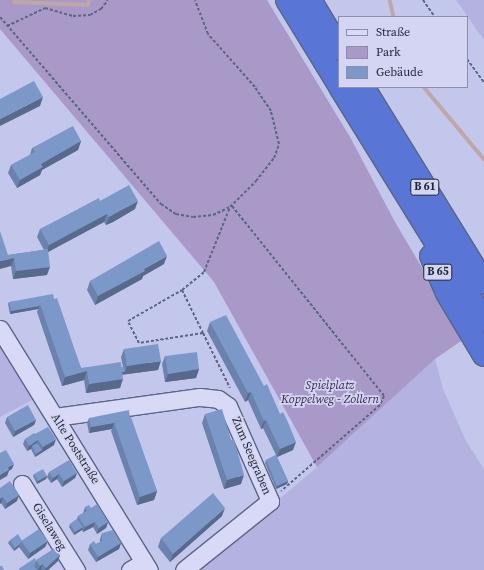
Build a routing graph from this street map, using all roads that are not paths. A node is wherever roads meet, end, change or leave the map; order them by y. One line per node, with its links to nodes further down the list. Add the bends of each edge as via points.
1 (287, 0): 4 (highway, B 61)
2 (310, 0): 3 (highway)
3 (338, 46)
4 (338, 83)
5 (341, 88): 7 (highway, B 61)
6 (364, 88): 8 (highway, B 61)
7 (400, 185): 9 (highway, B 61); 11 (highway, B 65, via 447,293)
8 (484, 283)
9 (484, 320)
10 (0, 329): 12 (street, Alte Poststraße)
11 (484, 355)
12 (55, 417): 14 (street, Alte Poststraße); 16 (street, Zum Seegraben, via 200,397 218,399 231,410 270,501)
13 (22, 484): 15 (street, Giselaweg)
14 (141, 567)
15 (76, 570)
16 (184, 570)

